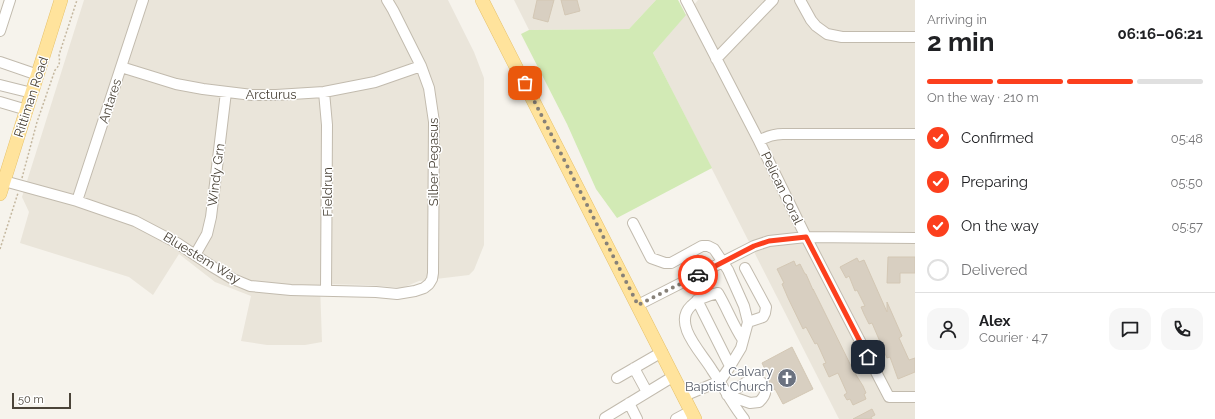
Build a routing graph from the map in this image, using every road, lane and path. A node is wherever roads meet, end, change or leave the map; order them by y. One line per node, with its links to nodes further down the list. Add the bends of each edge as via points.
1 (10, 0): 10 (street)
2 (62, 0): 16 (main road, Rittiman Road)
3 (77, 0): 25 (path, via 59,55 59,65 37,122)
4 (143, 0): 15 (street, Antares)
5 (387, 0): 14 (street, Silber Pegasus)
6 (482, 0): 40 (main road)
7 (686, 0): 12 (street, Pelican Coral)
8 (773, 0): 12 (street)
9 (800, 0): 11 (street, via 810,20 827,34 842,37)
10 (0, 31)
11 (915, 37)
12 (716, 59): 24 (street, Pelican Coral)
13 (0, 62): 16 (street)
14 (420, 66): 19 (street, Arcturus, via 375,82); 37 (street, Silber Pegasus, via 429,88 434,122 433,273)
15 (121, 67): 18 (street, Arcturus, via 176,84); 29 (street, Antares)
16 (38, 75): 20 (main road, Rittiman Road)
17 (0, 84): 20 (street)
18 (226, 92): 19 (street, Arcturus, via 252,95); 34 (street, Windy Grn, via 211,216 207,234)
19 (324, 92): 38 (street, Fieldrun, via 327,125)
20 (32, 93): 22 (main road, Rittiman Road)
21 (0, 102): 22 (street)
22 (27, 110): 26 (main road, Rittiman Road)
23 (915, 134): 24 (street, via 774,134)
24 (759, 140): 31 (street, Pelican Coral)
25 (23, 177)
26 (4, 181): 27 (main road, Rittiman Road); 29 (street, Bluestem Way)
27 (0, 194)
28 (17, 196): 33 (path)
29 (77, 201): 34 (street, Bluestem Way, via 135,221)
30 (633, 223): 35 (street, via 651,258 671,263 702,246 708,246 714,249)
31 (806, 237): 32 (street); 35 (street, via 769,241); 51 (street, Pelican Coral, via 888,397)
32 (915, 238)
33 (0, 248)
34 (195, 255): 38 (street, Bluestem Way, via 233,279 250,286)
35 (723, 262): 40 (street); 41 (street, via 744,306)
36 (745, 268): 41 (street, via 766,307 763,317)
37 (429, 284): 38 (street, Bluestem Way, via 415,291 397,294)
38 (326, 291)
39 (697, 300): 42 (street, via 718,292 735,329); 44 (street); 48 (street, via 687,310 684,320 687,331)
40 (638, 305): 43 (main road)
41 (748, 322): 42 (street)
42 (743, 340): 44 (street)
43 (662, 352): 45 (street); 46 (main road)
44 (730, 366): 48 (street)
45 (634, 368): 47 (street); 49 (street)
46 (674, 376): 49 (street); 50 (main road)
47 (617, 378)
48 (720, 381): 50 (street); 57 (street)
49 (647, 392): 52 (street)
50 (684, 396): 53 (main road)
51 (915, 396)
52 (629, 403): 54 (street); 55 (street)
53 (693, 415): 56 (street)
54 (605, 418)
55 (637, 419)
56 (676, 419)
57 (744, 419)

